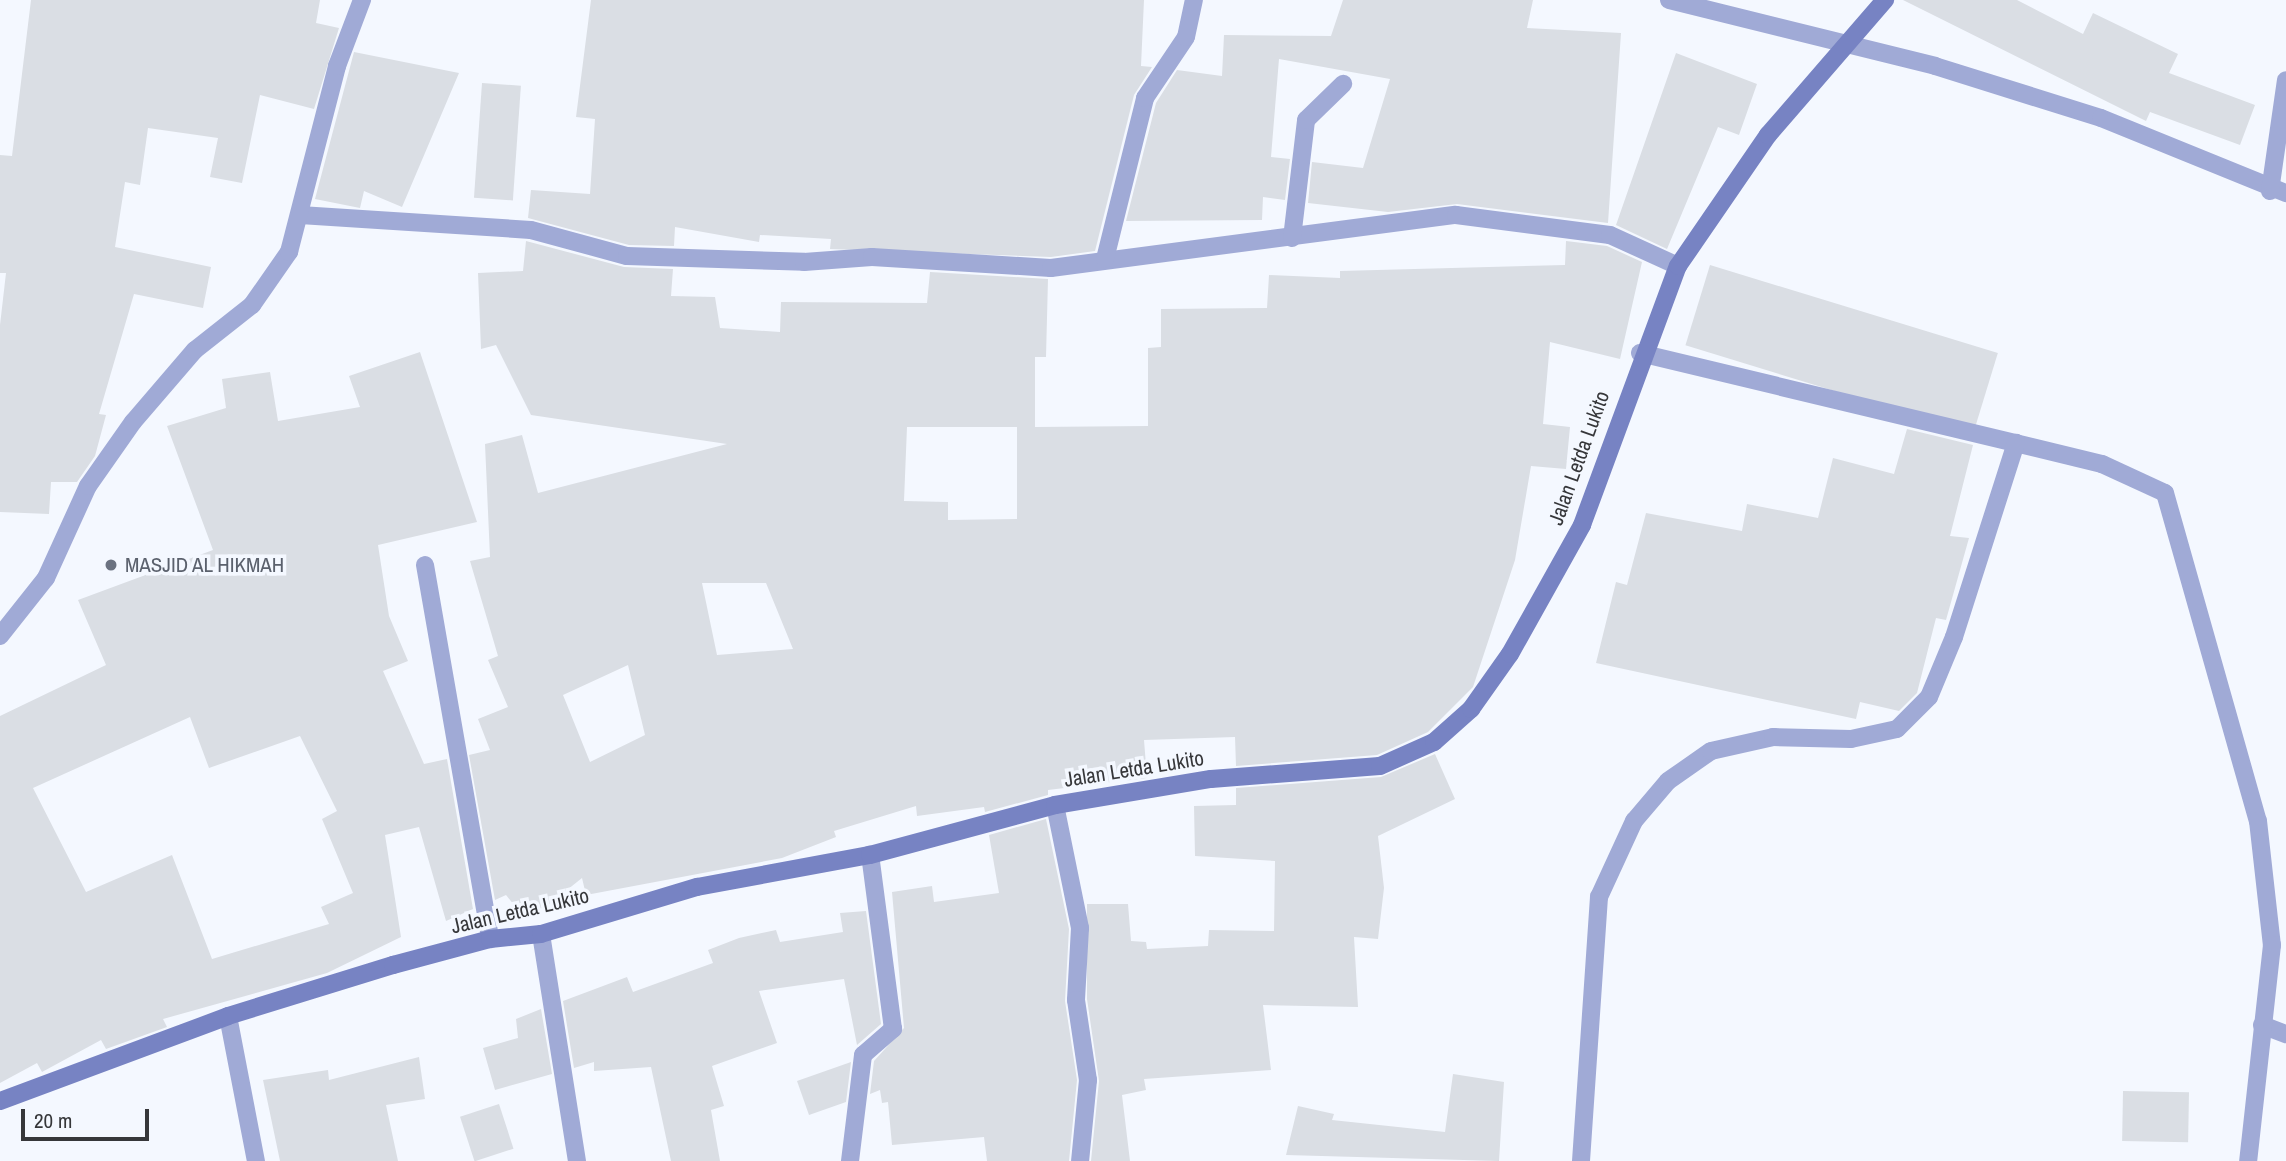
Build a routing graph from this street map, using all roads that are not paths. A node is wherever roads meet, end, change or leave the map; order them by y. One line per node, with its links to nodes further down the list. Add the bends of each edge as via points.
1 (362, 0): 9 (street, via 337,66)
2 (1194, 0): 11 (street, via 1186,37 1145,98)
3 (1669, 0): 5 (street)
4 (1885, 0): 5 (street, Jalan Letda Lukito)
5 (1854, 43): 8 (street, via 2101,118); 12 (street, Jalan Letda Lukito, via 1768,135)
6 (2286, 80): 8 (street)
7 (1343, 84): 10 (street, via 1306,120)
8 (2278, 192)
9 (299, 215): 11 (street, via 531,230 627,256 804,262 872,257 1051,268); 16 (street, via 289,252 252,305 195,350 133,422 88,486 46,578)
10 (1292, 238): 11 (street); 12 (street, via 1456,215 1610,235)
11 (1105, 259)
12 (1678, 266): 13 (street, Jalan Letda Lukito)
13 (1640, 353): 14 (street); 17 (street, Jalan Letda Lukito, via 1582,525 1510,654 1451,730 1380,766 1211,779)
14 (2016, 443): 22 (street, via 2139,476 2165,493 2258,821 2272,944); 29 (street, via 1954,637 1929,696 1897,729 1851,739 1773,737 1711,751 1668,782 1634,821 1598,897)
15 (425, 565): 20 (street)
16 (0, 636)
17 (1055, 805): 18 (street, Jalan Letda Lukito); 28 (street, via 1080,928 1076,1000 1088,1080)
18 (870, 855): 19 (street, Jalan Letda Lukito, via 697,887); 27 (street, via 893,1029 863,1055)
19 (541, 934): 20 (street, Jalan Letda Lukito); 26 (street)
20 (490, 939): 21 (street, Jalan Letda Lukito)
21 (228, 1016): 24 (street, Jalan Letda Lukito); 25 (street)
22 (2262, 1025): 23 (street); 30 (street)
23 (2286, 1034)
24 (0, 1101)
25 (256, 1161)
26 (577, 1161)
27 (850, 1161)
28 (1080, 1161)
29 (1581, 1161)
30 (2248, 1161)

